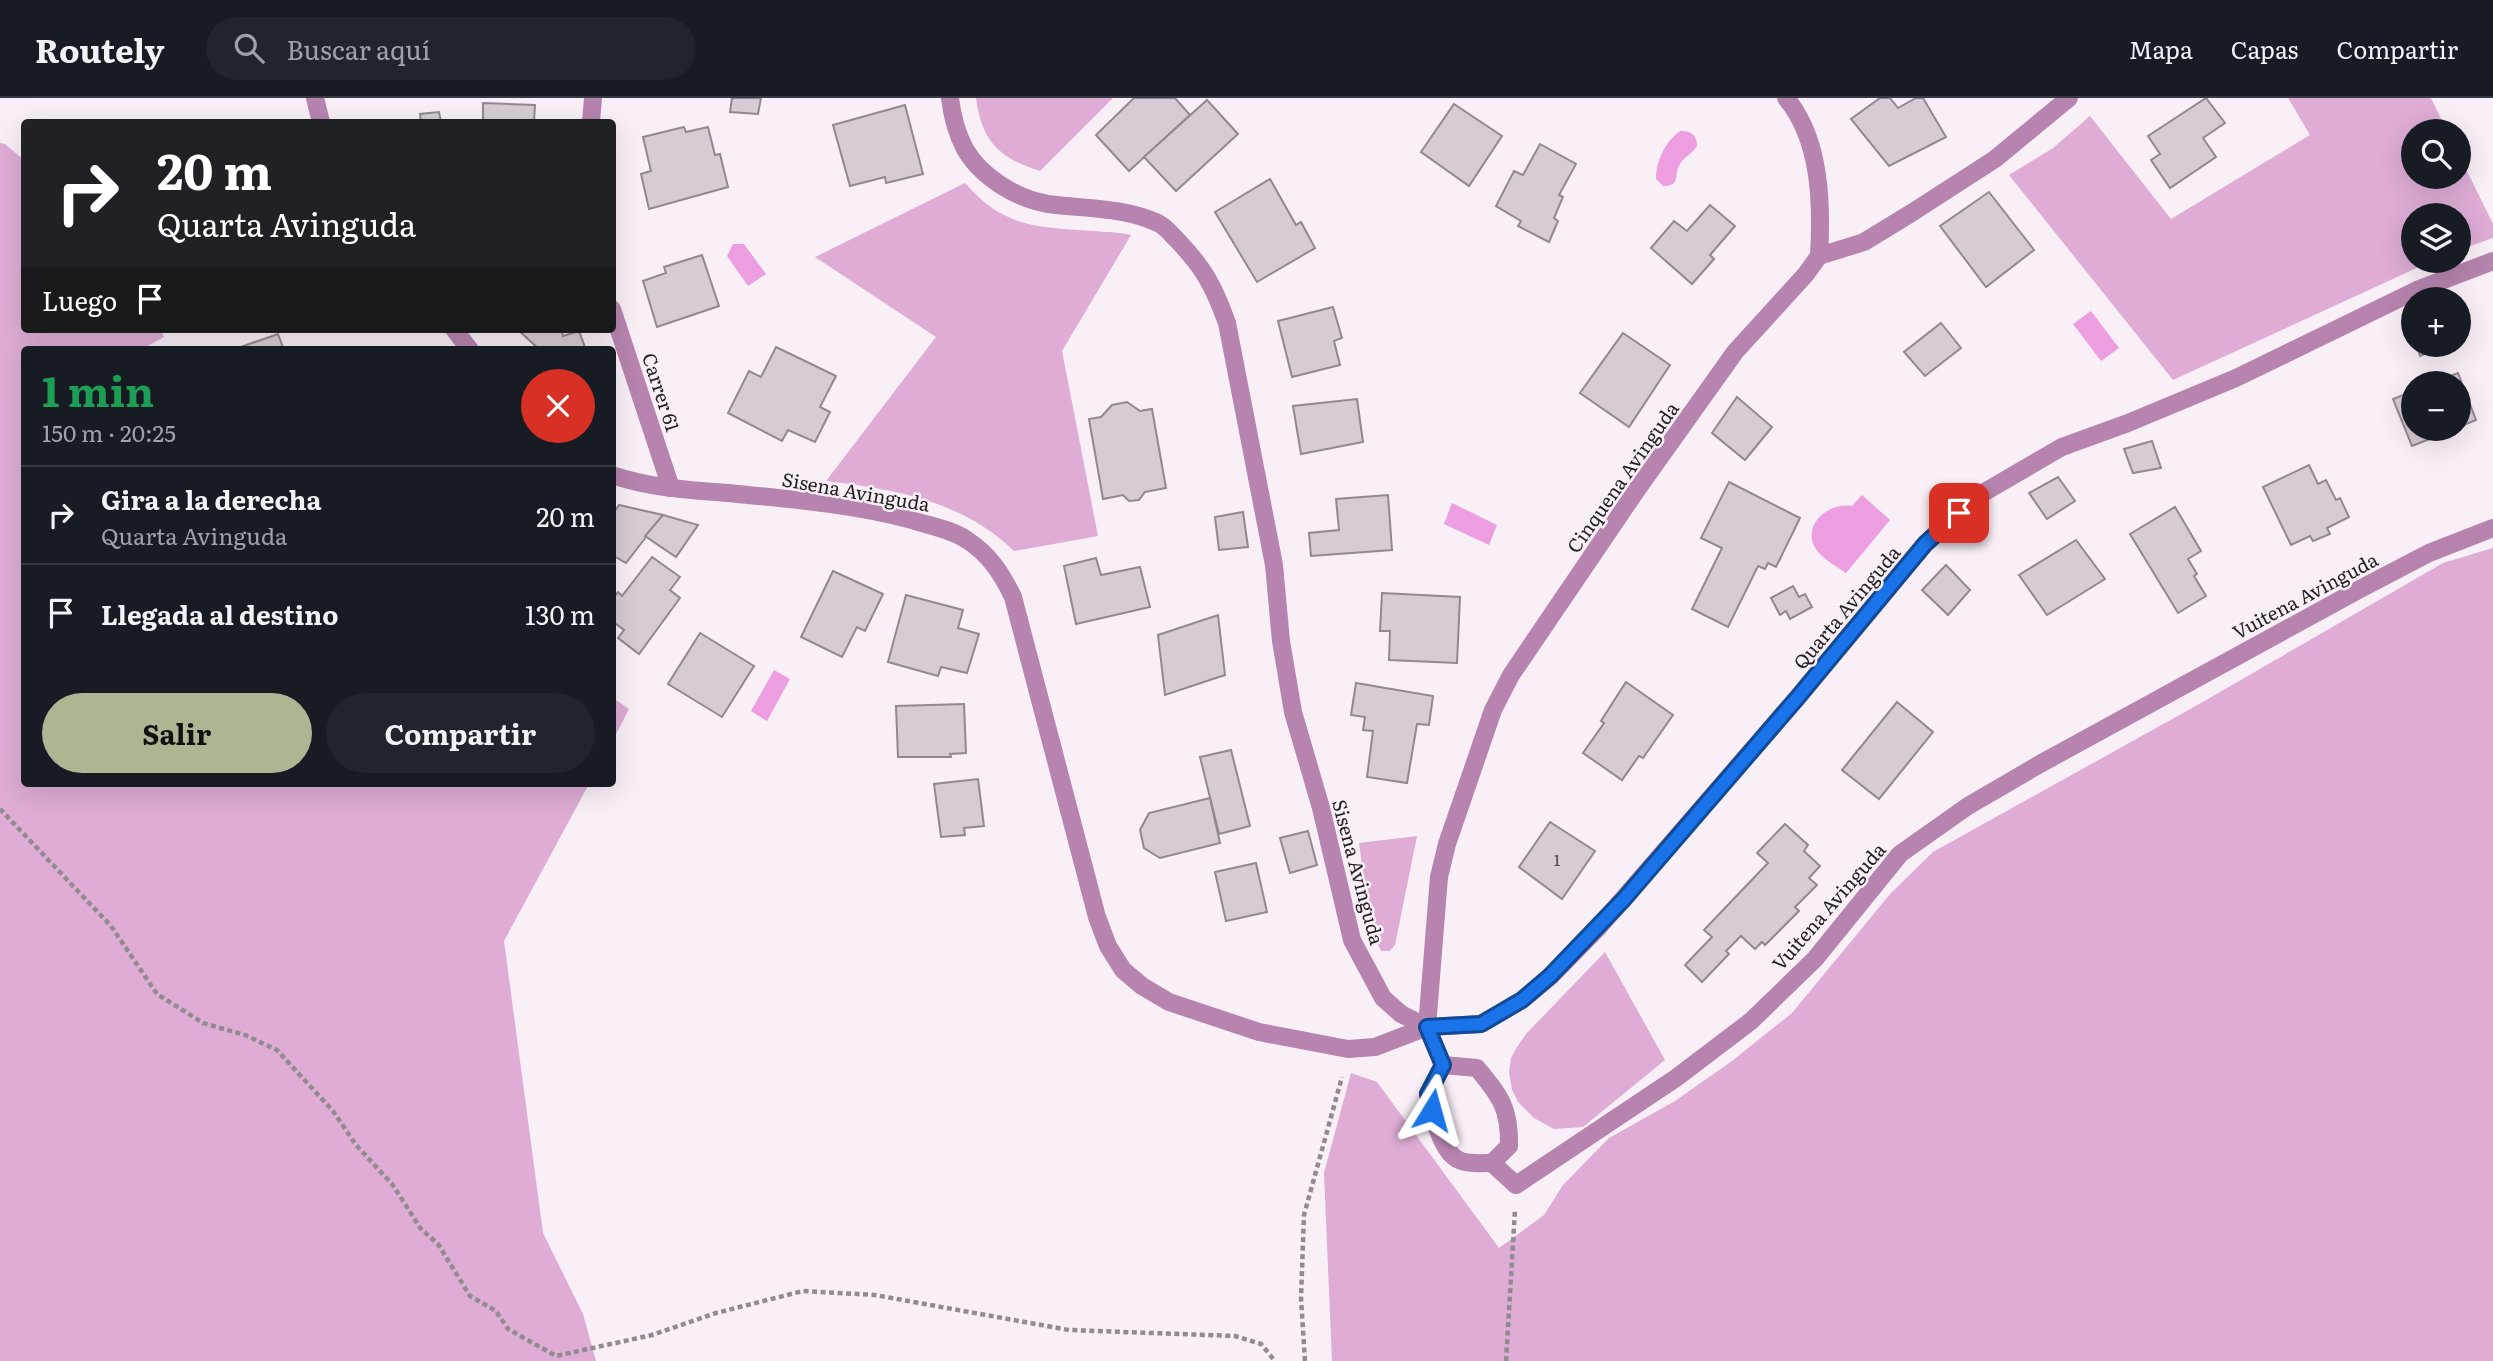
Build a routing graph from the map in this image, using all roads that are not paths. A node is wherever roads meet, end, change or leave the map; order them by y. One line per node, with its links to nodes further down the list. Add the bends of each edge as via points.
1 (315, 98): 6 (street)
2 (593, 98): 7 (street)
3 (950, 98): 14 (street, Sisena Avinguda, via 966,150 996,181 1020,196 1046,203 1104,209 1161,224 1202,266 1227,323 1274,565 1293,712 1352,940 1382,998)
4 (1786, 98): 8 (street, via 1799,114 1813,151)
5 (2068, 98): 8 (street, via 1994,159 1913,212 1864,242)
6 (320, 119)
7 (592, 119)
8 (1819, 257): 14 (street, Cinquena Avinguda, via 1735,352 1502,690 1442,862)
9 (2493, 261): 14 (street, Quarta Avinguda, via 2417,290 2236,378 2062,447 1976,497 1925,544 1624,899 1550,976 1522,1000 1481,1024)
10 (616, 321): 12 (street, Carrer 61)
11 (616, 476): 12 (street, Sisena Avinguda)
12 (671, 488): 14 (street, Sisena Avinguda, via 809,501 894,515 955,534 988,557 1013,597 1097,917 1123,970 1168,1002 1270,1035 1348,1049 1375,1047)
13 (2493, 528): 16 (street, Vuitena Avinguda, via 2429,553 2360,589 1968,806 1900,854 1815,959 1751,1021 1516,1185)
14 (1427, 1027): 15 (street)
15 (1443, 1065): 16 (street, via 1428,1094 1435,1127 1453,1157 1471,1164); 16 (street, via 1477,1068 1499,1095 1510,1123 1509,1146)
16 (1493, 1163)

